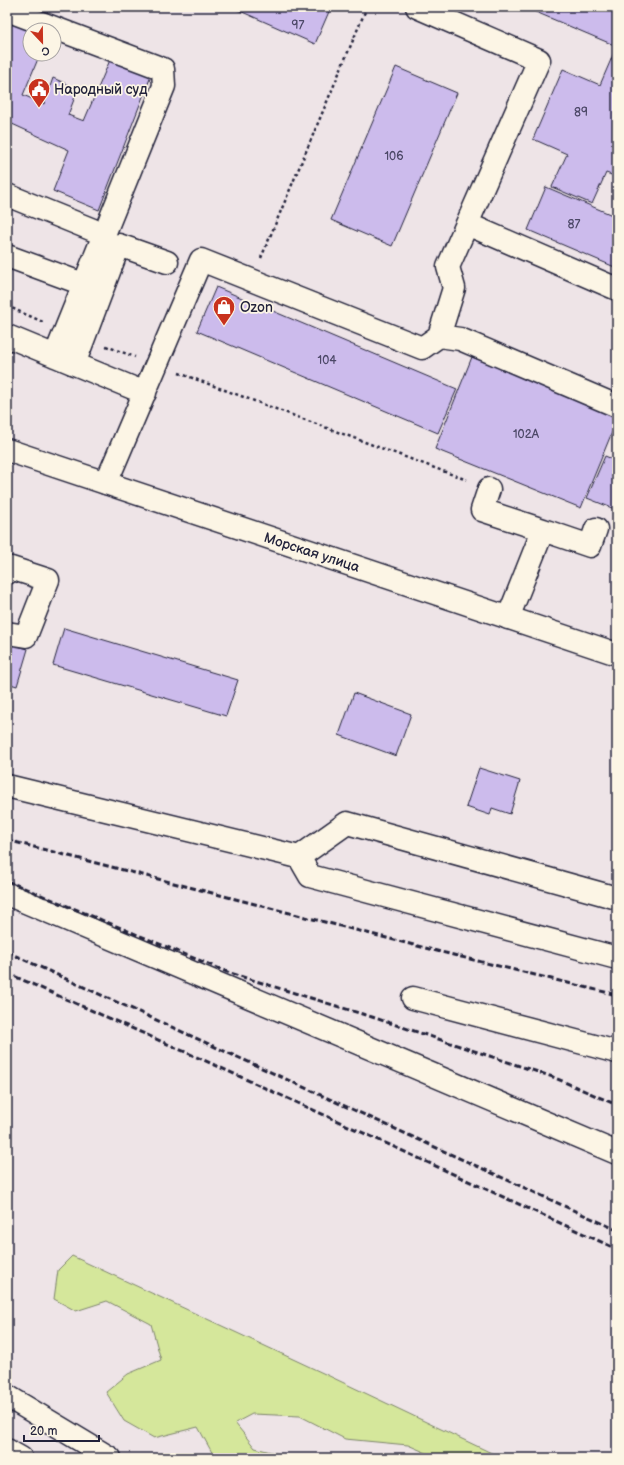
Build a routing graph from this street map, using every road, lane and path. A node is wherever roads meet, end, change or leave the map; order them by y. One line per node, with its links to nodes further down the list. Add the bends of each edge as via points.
1 (367, 7): 9 (path)
2 (417, 7): 5 (main road, via 539,60)
3 (7, 10): 6 (main road, via 163,69 164,86)
4 (7, 195): 6 (main road)
5 (467, 224): 11 (main road); 15 (main road, via 448,267 454,288)
6 (103, 234): 10 (main road)
7 (7, 256): 10 (main road)
8 (167, 262): 13 (main road, via 119,245)
9 (251, 280): 15 (main road, via 422,348); 17 (main road, via 201,260)
10 (83, 284): 13 (main road)
11 (617, 289)
12 (7, 306): 13 (path)
13 (74, 334): 16 (main road); 17 (path)
14 (7, 336): 16 (main road)
15 (439, 336): 19 (main road, via 460,339)
16 (64, 360): 18 (main road)
17 (157, 365): 18 (main road); 22 (path)
18 (145, 393): 21 (main road)
19 (617, 406)
20 (7, 450): 21 (main road, Морская улица)
21 (106, 483): 26 (main road, Морская улица)
22 (489, 489): 24 (main road, via 482,510)
23 (596, 529): 24 (main road, via 590,546)
24 (543, 530): 26 (main road)
25 (7, 573): 27 (main road, via 11,568 48,580 26,636)
26 (508, 618): 28 (main road, Морская улица)
27 (7, 633)
28 (617, 654)
29 (7, 786): 30 (main road)
30 (299, 857): 32 (main road, via 347,823); 33 (main road, via 310,876)
31 (7, 894): 36 (main road)
32 (617, 898)
33 (617, 958)
34 (412, 998): 35 (main road)
35 (617, 1052)
36 (617, 1153)
37 (7, 1396): 40 (main road)
38 (7, 1450): 39 (main road)
39 (20, 1458)
40 (110, 1458)

